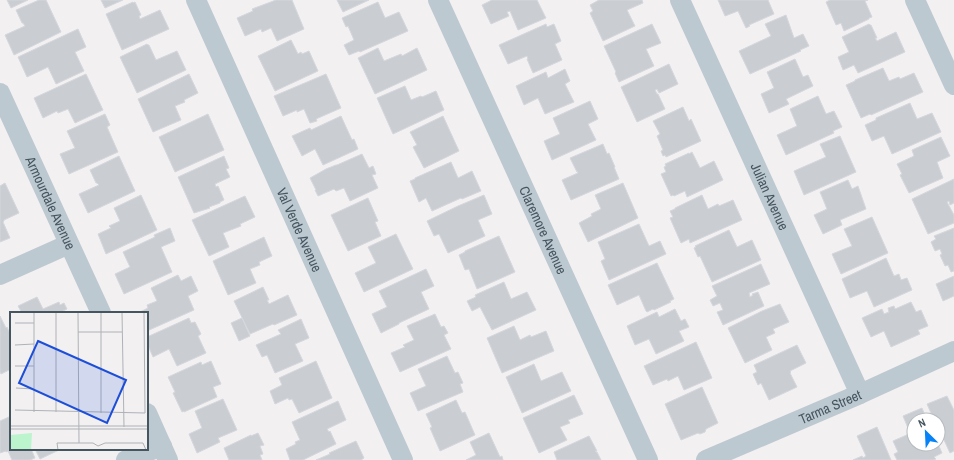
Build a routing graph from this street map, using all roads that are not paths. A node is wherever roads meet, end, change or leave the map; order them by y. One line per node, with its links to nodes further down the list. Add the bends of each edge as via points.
1 (196, 0): 15 (street, Val Verde Avenue)
2 (438, 0): 16 (street, Claremore Avenue)
3 (680, 0): 11 (street, Julian Avenue)
4 (915, 0): 5 (street)
5 (954, 85)
6 (0, 93): 7 (street, Armourdale Avenue)
7 (69, 244): 8 (street); 9 (street, Armourdale Avenue)
8 (0, 275)
9 (101, 312)
10 (954, 351): 11 (street, Tarma Street)
11 (860, 394): 17 (street, Tarma Street)
12 (148, 415): 13 (street)
13 (165, 453): 14 (street)
14 (126, 460)
15 (403, 460)
16 (648, 460)
17 (706, 460)

